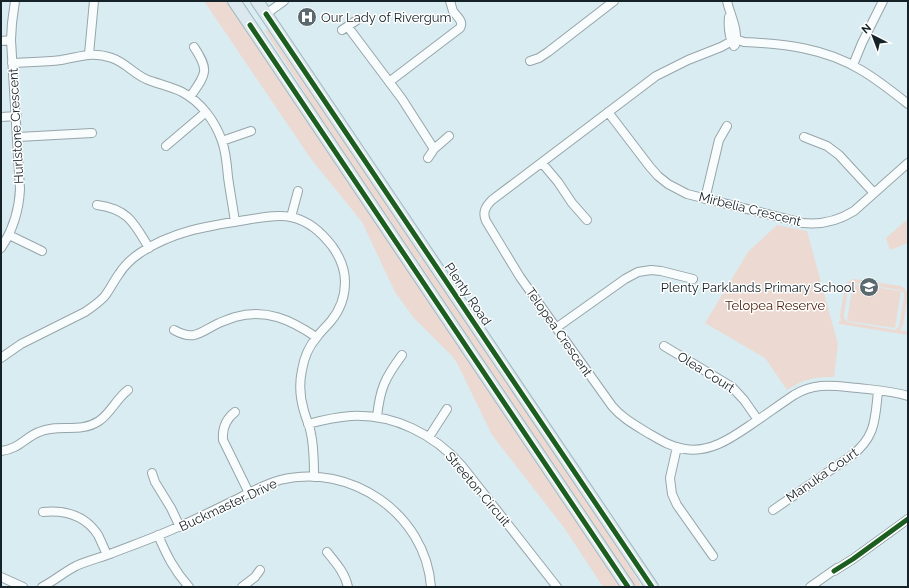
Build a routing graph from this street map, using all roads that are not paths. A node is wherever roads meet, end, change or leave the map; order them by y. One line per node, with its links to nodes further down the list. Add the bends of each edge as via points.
1 (15, 1): 13 (street, Hurlstone Crescent)
2 (94, 1): 17 (street)
3 (234, 1): 11 (highway)
4 (284, 1): 10 (street)
5 (450, 1): 21 (street, via 461,27)
6 (614, 1): 18 (street, via 548,52)
7 (727, 1): 15 (street, via 733,21)
8 (883, 1): 20 (street)
9 (259, 2): 10 (highway, Plenty Road); 11 (highway)
10 (266, 14): 11 (highway); 91 (highway, Plenty Road)
11 (247, 20): 90 (highway)
12 (357, 20): 21 (street, via 345,28)
13 (11, 40): 14 (street); 19 (street, Hurlstone Crescent)
14 (1, 41)
15 (734, 42): 20 (street, Telopea Crescent, via 745,46 764,43 803,48 828,54); 25 (street, Telopea Crescent, via 723,51 707,53 688,60 656,76)
16 (194, 46): 22 (street, via 202,58 204,71 202,80)
17 (89, 54): 19 (street, via 62,60); 22 (street, via 113,58 144,79 170,87)
18 (530, 61)
19 (12, 63): 26 (street, Hurlstone Crescent)
20 (851, 64): 23 (street, Telopea Crescent)
21 (389, 82): 36 (street)
22 (190, 97): 24 (street)
23 (908, 104)
24 (206, 112): 34 (street); 35 (street)
25 (608, 112): 38 (street, Telopea Crescent); 42 (street, Mirbelia Crescent, via 658,176 680,191)
26 (17, 116): 27 (street); 32 (street, Hurlstone Crescent)
27 (1, 117)
28 (727, 126): 42 (street, via 719,140)
29 (251, 131): 34 (street)
30 (92, 133): 32 (street)
31 (449, 136): 36 (street)
32 (18, 137): 47 (street, Hurlstone Crescent, via 20,197)
33 (804, 137): 41 (street, via 827,146 839,155)
34 (222, 141): 46 (street)
35 (166, 146)
36 (434, 149): 37 (street)
37 (428, 158)
38 (542, 162): 45 (street); 52 (street, Telopea Crescent, via 489,203 484,214 517,272)
39 (908, 163): 41 (street, Mirbelia Crescent)
40 (298, 191): 44 (street)
41 (874, 193): 42 (street, Mirbelia Crescent, via 844,217 817,224 798,222)
42 (704, 198)
43 (97, 205): 49 (street, via 124,214 135,224)
44 (291, 217): 46 (street, via 276,216); 54 (street, via 304,221 323,235 336,251 343,266 344,292 340,307)
45 (586, 220)
46 (235, 222): 49 (street, via 189,231)
47 (9, 235): 48 (street, Hurlstone Crescent); 50 (street)
48 (1, 248)
49 (148, 248): 57 (street, via 128,263 104,297 92,307 21,344)
50 (42, 251)
51 (693, 279): 52 (street, via 661,271 638,272)
52 (556, 328): 67 (street, Telopea Crescent, via 618,413 656,438)
53 (174, 330): 54 (street, via 184,335 198,334 235,317 254,314 282,318)
54 (316, 337): 65 (street, via 304,361 300,381)
55 (664, 346): 64 (street, Olea Court, via 732,387)
56 (402, 355): 63 (street, via 382,387)
57 (1, 358)
58 (128, 390): 68 (street, via 105,417 90,426 46,429 33,434 20,445)
59 (878, 391): 60 (street, Telopea Crescent); 64 (street, Telopea Crescent, via 816,386 798,393); 72 (street, Manuka Court, via 873,429 861,448)
60 (908, 396)
61 (447, 409): 66 (street)
62 (235, 412): 71 (street, via 225,424 223,440)
63 (376, 418): 65 (street, Streeton Circuit, via 340,417); 66 (street, Streeton Circuit, via 405,425)
64 (758, 420): 67 (street, Telopea Crescent, via 712,447 692,450)
65 (308, 424): 70 (street, via 313,449)
66 (429, 437): 89 (street, Streeton Circuit, via 447,450 462,466)
67 (677, 447): 79 (street, via 670,478 672,494)
68 (1, 451)
69 (152, 473): 75 (street)
70 (314, 477): 71 (street, Buckmaster Drive, via 282,480); 88 (street, Buckmaster Drive, via 350,484 374,495 392,509 403,520 421,550)
71 (249, 493): 75 (street, Buckmaster Drive)
72 (773, 510)
73 (43, 512): 78 (street, via 68,512 81,518 93,528)
74 (908, 519): 92 (street, via 854,559)
75 (180, 526): 76 (street, Buckmaster Drive)
76 (158, 535): 78 (street, Buckmaster Drive); 85 (street, via 170,561)
77 (327, 552): 87 (street, via 344,575)
78 (107, 555): 82 (street, Buckmaster Drive, via 75,567)
79 (712, 556)
80 (260, 570): 86 (street)
81 (4, 578): 83 (street); 84 (street)
82 (46, 586)
83 (14, 587)
84 (22, 587)
85 (188, 587)
86 (242, 587)
87 (348, 587)
88 (431, 587)
89 (557, 587)
90 (628, 587)
91 (652, 587)
92 (810, 587)

